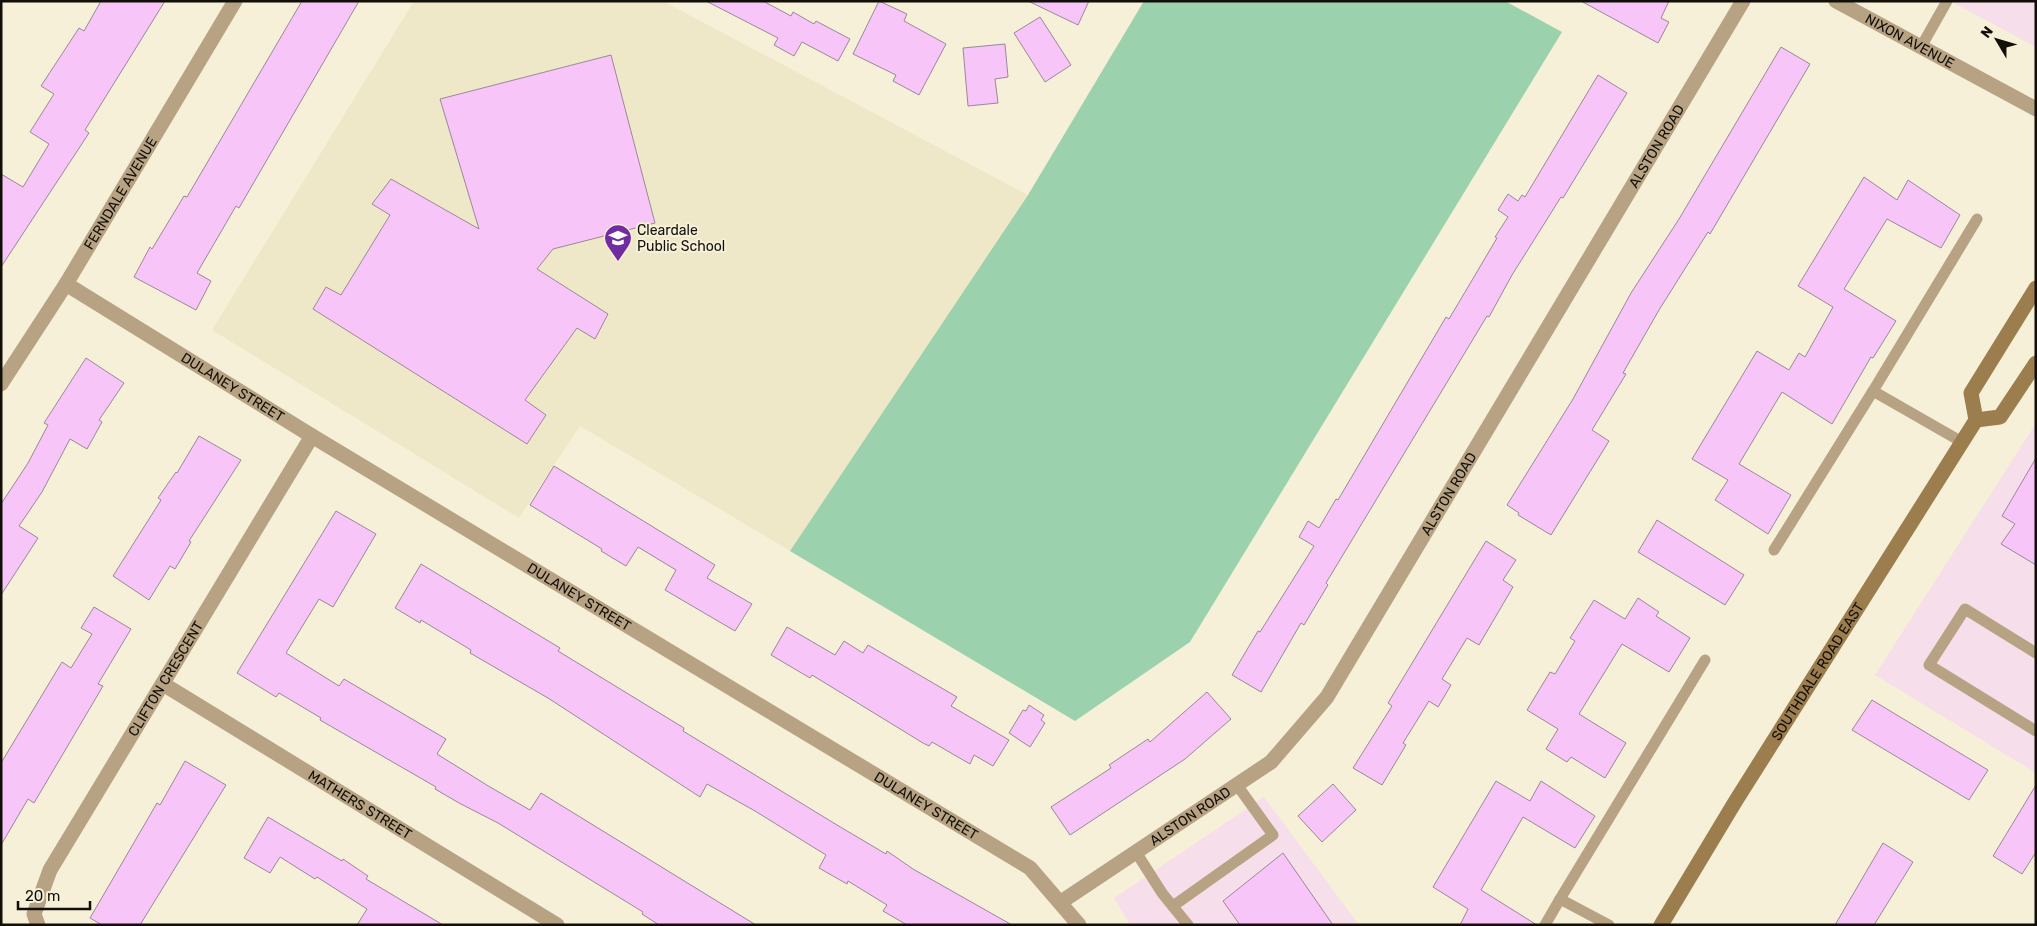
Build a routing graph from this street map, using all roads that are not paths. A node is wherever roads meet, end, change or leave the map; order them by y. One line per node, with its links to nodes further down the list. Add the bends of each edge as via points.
1 (236, 1): 8 (street, FERNDALE AVENUE)
2 (1743, 1): 21 (street, ALSTON ROAD, via 1327,696 1271,762)
3 (1836, 1): 5 (street, NIXON AVENUE)
4 (1947, 1): 5 (lane)
5 (1921, 47): 6 (street, NIXON AVENUE)
6 (2036, 109)
7 (1977, 219): 12 (lane)
8 (66, 284): 11 (street, FERNDALE AVENUE); 14 (street, DULANEY STREET)
9 (2036, 288): 13 (main road, via 1971,393)
10 (2036, 364): 13 (main road, via 2000,417)
11 (1, 384)
12 (1873, 391): 15 (lane); 16 (lane)
13 (1976, 420): 15 (main road, SOUTHDALE ROAD EAST)
14 (312, 436): 19 (street, CLIFTON CRESCENT); 24 (street, DULANEY STREET, via 1030,868)
15 (1962, 442): 32 (main road, SOUTHDALE ROAD EAST)
16 (1774, 550)
17 (2036, 653): 20 (lane, via 1965,608 1929,665)
18 (1704, 660): 23 (lane)
19 (163, 684): 26 (street, CLIFTON CRESCENT, via 50,870 34,914); 27 (street, MATHERS STREET)
20 (2036, 731)
21 (1237, 784): 22 (street, ALSTON ROAD); 25 (lane, via 1274,835)
22 (1136, 852): 24 (street, ALSTON ROAD); 25 (lane)
23 (1560, 899): 30 (lane); 31 (lane)
24 (1061, 902): 28 (street, DULANEY STREET)
25 (1173, 906): 29 (lane)
26 (38, 925)
27 (557, 925)
28 (1079, 925)
29 (1188, 925)
30 (1545, 925)
31 (1609, 925)
32 (1661, 925)

